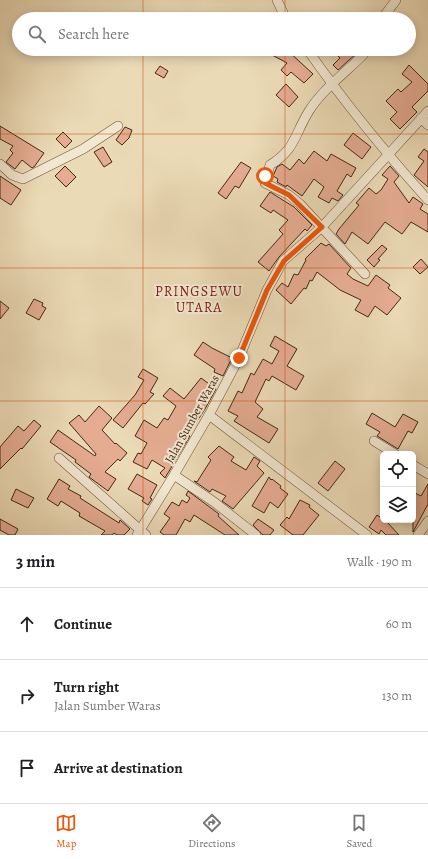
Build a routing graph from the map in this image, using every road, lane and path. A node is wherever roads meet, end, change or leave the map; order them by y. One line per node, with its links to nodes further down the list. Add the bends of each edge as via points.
1 (277, 0): 3 (street)
2 (396, 0): 4 (street)
3 (283, 12)
4 (387, 12)
5 (312, 56): 7 (street)
6 (362, 56): 7 (street)
7 (332, 85): 12 (street); 15 (street, via 309,111 295,141 282,158 270,165 265,183 289,195)
8 (428, 111): 9 (street, Jalan Sumber Waras)
9 (421, 118): 10 (street); 12 (street, Jalan Sumber Waras)
10 (428, 125)
11 (118, 126): 13 (street, via 83,150 23,179 12,175)
12 (387, 154): 14 (street); 15 (street, Jalan Sumber Waras)
13 (0, 164)
14 (428, 200)
15 (322, 227): 16 (street); 17 (street, Jalan Sumber Waras, via 284,261 267,290 239,358)
16 (365, 274)
17 (209, 415): 23 (street, Jalan Sumber Waras); 27 (street)
18 (374, 441): 19 (street)
19 (390, 451)
20 (59, 458): 25 (street)
21 (416, 467): 22 (street)
22 (428, 474)
23 (174, 476): 25 (street, Jalan Sumber Waras); 26 (street, via 214,502)
24 (428, 522): 28 (street)
25 (141, 533)
26 (256, 535)
27 (367, 535)
28 (418, 535)

